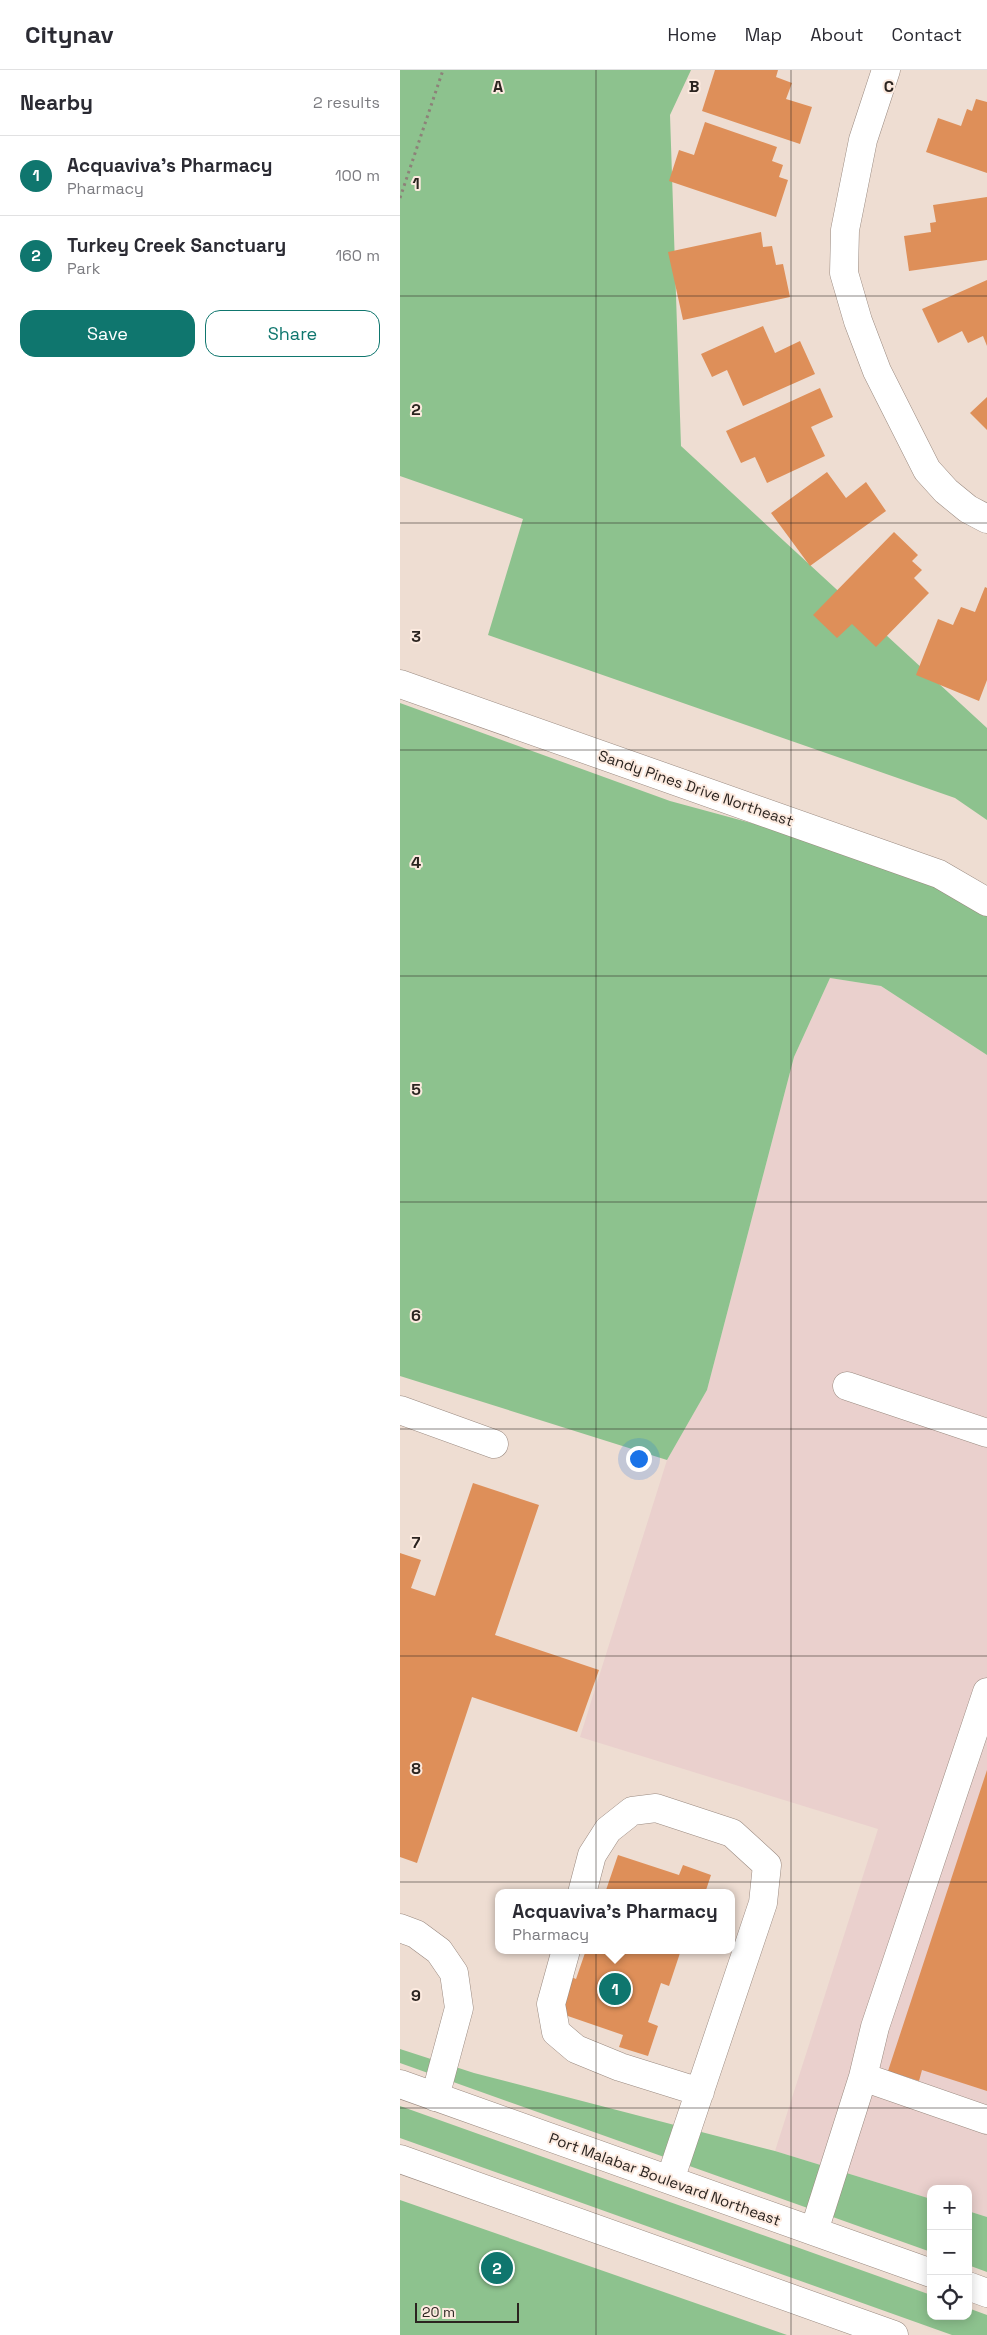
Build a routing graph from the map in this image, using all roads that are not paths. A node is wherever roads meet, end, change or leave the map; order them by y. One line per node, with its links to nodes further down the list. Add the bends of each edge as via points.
1 (886, 70): 2 (street, via 863,140 845,230 844,273 877,372 927,470 953,497)
2 (987, 519)
3 (400, 684): 4 (street, Sandy Pines Drive Northeast, via 939,874)
4 (987, 902)
5 (847, 1386): 7 (street)
6 (400, 1410): 8 (street)
7 (987, 1433)
8 (494, 1444)
9 (987, 1692): 13 (street, via 875,2028)
10 (583, 1889): 15 (street, via 592,1855 608,1830 632,1811 656,1808 732,1833 767,1865 763,1903)
11 (400, 1928): 16 (street, via 416,1934 439,1951 454,1973 460,2008)
12 (565, 1954): 15 (street, via 551,2004 556,2032 576,2049 620,2067)
13 (863, 2077): 17 (street); 20 (street)
14 (400, 2084): 16 (street, Port Malabar Boulevard Northeast)
15 (700, 2092): 19 (street)
16 (435, 2097): 19 (street, Port Malabar Boulevard Northeast)
17 (987, 2120)
18 (400, 2159): 24 (street)
19 (670, 2180): 20 (street, Port Malabar Boulevard Northeast)
20 (814, 2231): 21 (street, Port Malabar Boulevard Northeast)
21 (927, 2272)
22 (972, 2287): 23 (street)
23 (987, 2293)
24 (894, 2335)

